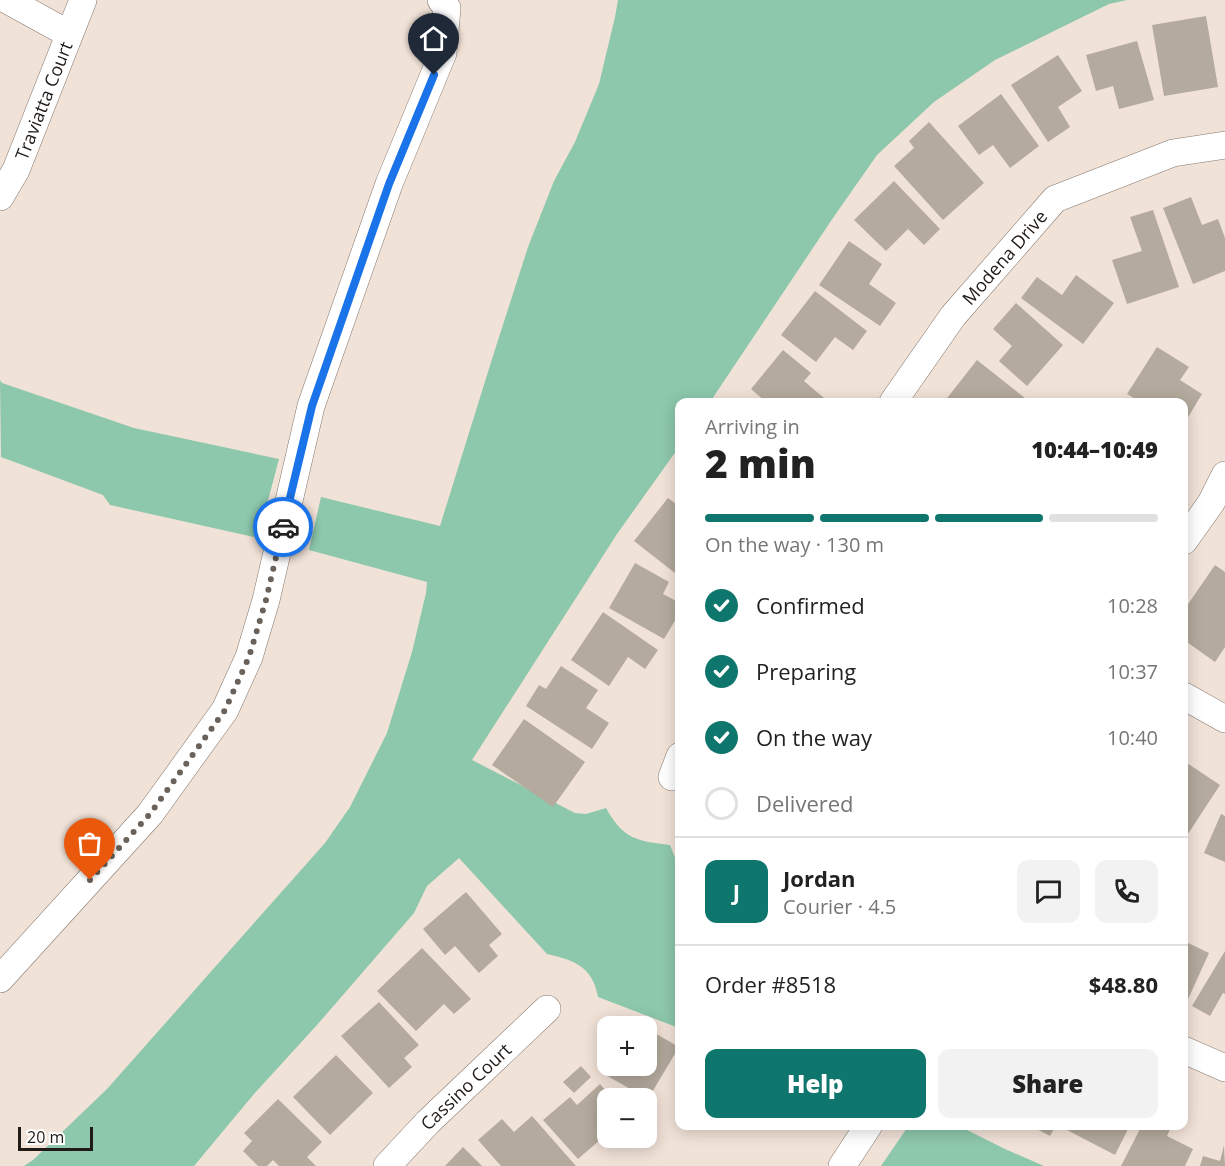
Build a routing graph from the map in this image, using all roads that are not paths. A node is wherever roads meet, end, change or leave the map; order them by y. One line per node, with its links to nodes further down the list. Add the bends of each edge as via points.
1 (7, 0): 4 (street)
2 (83, 0): 4 (street, Traviatta Court)
3 (444, 4): 12 (street, via 443,53 389,184 312,406 266,600 249,657 225,710 150,814)
4 (69, 34): 6 (street, Traviatta Court, via 16,170)
5 (1225, 145): 7 (street, Modena Drive, via 1173,153 1055,199 953,316)
6 (0, 197)
7 (896, 398)
8 (1225, 475): 9 (street)
9 (1188, 535)
10 (1188, 698): 11 (street)
11 (1225, 719)
12 (0, 979)
13 (547, 1009): 17 (street, Cassino Court)
14 (1188, 1052): 15 (street)
15 (1225, 1068)
16 (866, 1130): 18 (street)
17 (387, 1166)
18 (842, 1166)

